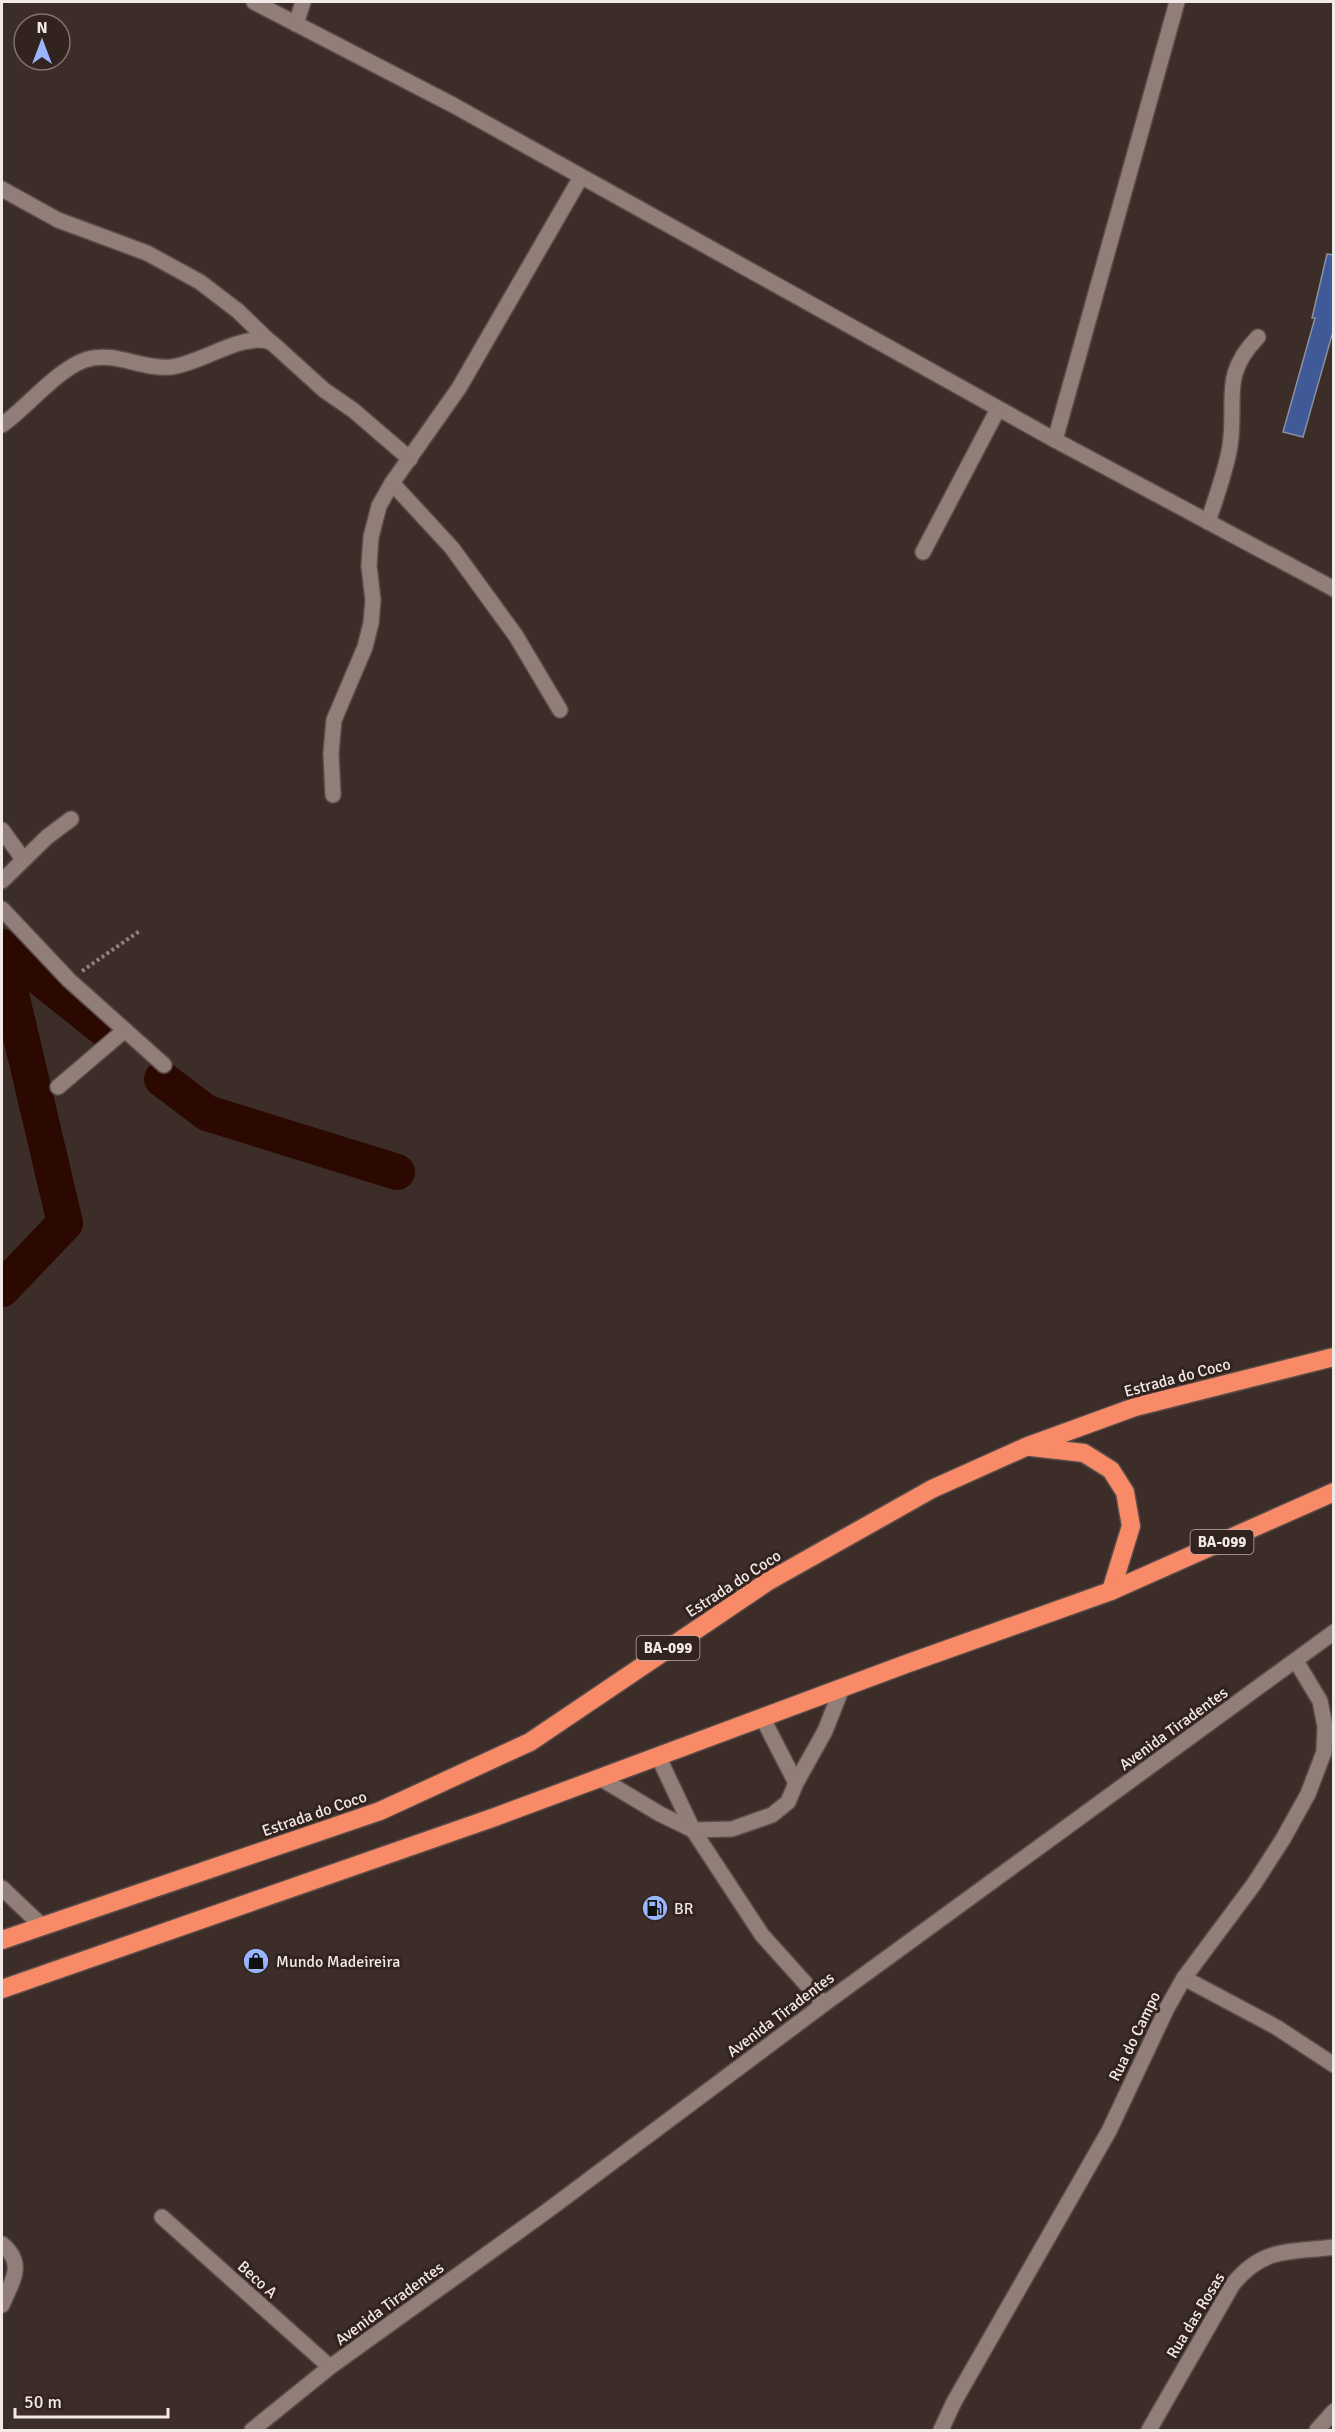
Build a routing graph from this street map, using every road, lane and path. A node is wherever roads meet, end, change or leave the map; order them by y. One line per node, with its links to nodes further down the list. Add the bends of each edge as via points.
1 (254, 2): 4 (street)
2 (303, 2): 4 (street)
3 (1177, 2): 11 (street)
4 (296, 24): 5 (street)
5 (581, 177): 9 (street); 12 (street, via 459,388)
6 (2, 189): 8 (street, via 58,220 147,253 200,282)
7 (1258, 337): 14 (street, via 1243,352 1234,372 1230,445)
8 (271, 342): 10 (street, via 252,339 170,367 120,357 85,360 69,368); 12 (street)
9 (998, 409): 11 (street); 15 (street)
10 (2, 425)
11 (1055, 440): 14 (street)
12 (410, 459): 13 (street)
13 (392, 483): 17 (street, via 452,548 516,636); 18 (street, via 371,537 371,623 334,720 330,753)
14 (1208, 522): 16 (street)
15 (923, 552)
16 (1334, 589)
17 (560, 710)
18 (333, 795)
19 (71, 819): 21 (street)
20 (2, 830): 21 (street)
21 (23, 859): 22 (street)
22 (2, 880)
23 (2, 909): 25 (street)
24 (141, 930): 25 (path)
25 (69, 980): 26 (street)
26 (125, 1030): 27 (street); 28 (street)
27 (164, 1065)
28 (58, 1087)
29 (1334, 1356): 30 (highway, Estrada do Coco / BA-099, via 1135,1407)
30 (1028, 1446): 32 (highway, via 1084,1453 1111,1470 1125,1492 1131,1526); 42 (highway, Estrada do Coco / BA-099, via 932,1489 766,1581 530,1742 380,1811)
31 (1334, 1492): 32 (highway, BA-099)
32 (1111, 1591): 35 (highway, BA-099)
33 (1334, 1632): 34 (street, Avenida Tiradentes)
34 (1296, 1661): 44 (street, Rua do Campo, via 1320,1701 1325,1726 1324,1752 1308,1794 1283,1839); 46 (street, Avenida Tiradentes)
35 (842, 1688): 36 (highway, BA-099); 39 (street, via 825,1731)
36 (762, 1717): 37 (highway, BA-099); 39 (street)
37 (658, 1756): 38 (highway, BA-099); 40 (street)
38 (600, 1778): 40 (street); 45 (highway, BA-099)
39 (796, 1784): 40 (street, via 788,1802 772,1815 732,1829)
40 (693, 1830): 46 (street, via 762,1935)
41 (2, 1887): 42 (street)
42 (42, 1926): 43 (highway, Estrada do Coco / BA-099)
43 (2, 1940)
44 (1184, 1978): 47 (street, via 1276,2027); 55 (street, Rua do Campo, via 1109,2131)
45 (2, 1989)
46 (824, 2004): 52 (street, Avenida Tiradentes)
47 (1334, 2065)
48 (162, 2217): 52 (street, Beco A)
49 (2, 2244): 51 (street, via 12,2253 16,2264)
50 (1334, 2247): 56 (street, Rua das Rosas, via 1263,2257 1246,2268)
51 (2, 2305)
52 (330, 2367): 54 (street, Avenida Tiradentes)
53 (1334, 2410): 57 (street)
54 (252, 2430)
55 (940, 2430)
56 (1149, 2430)
57 (1317, 2430)

